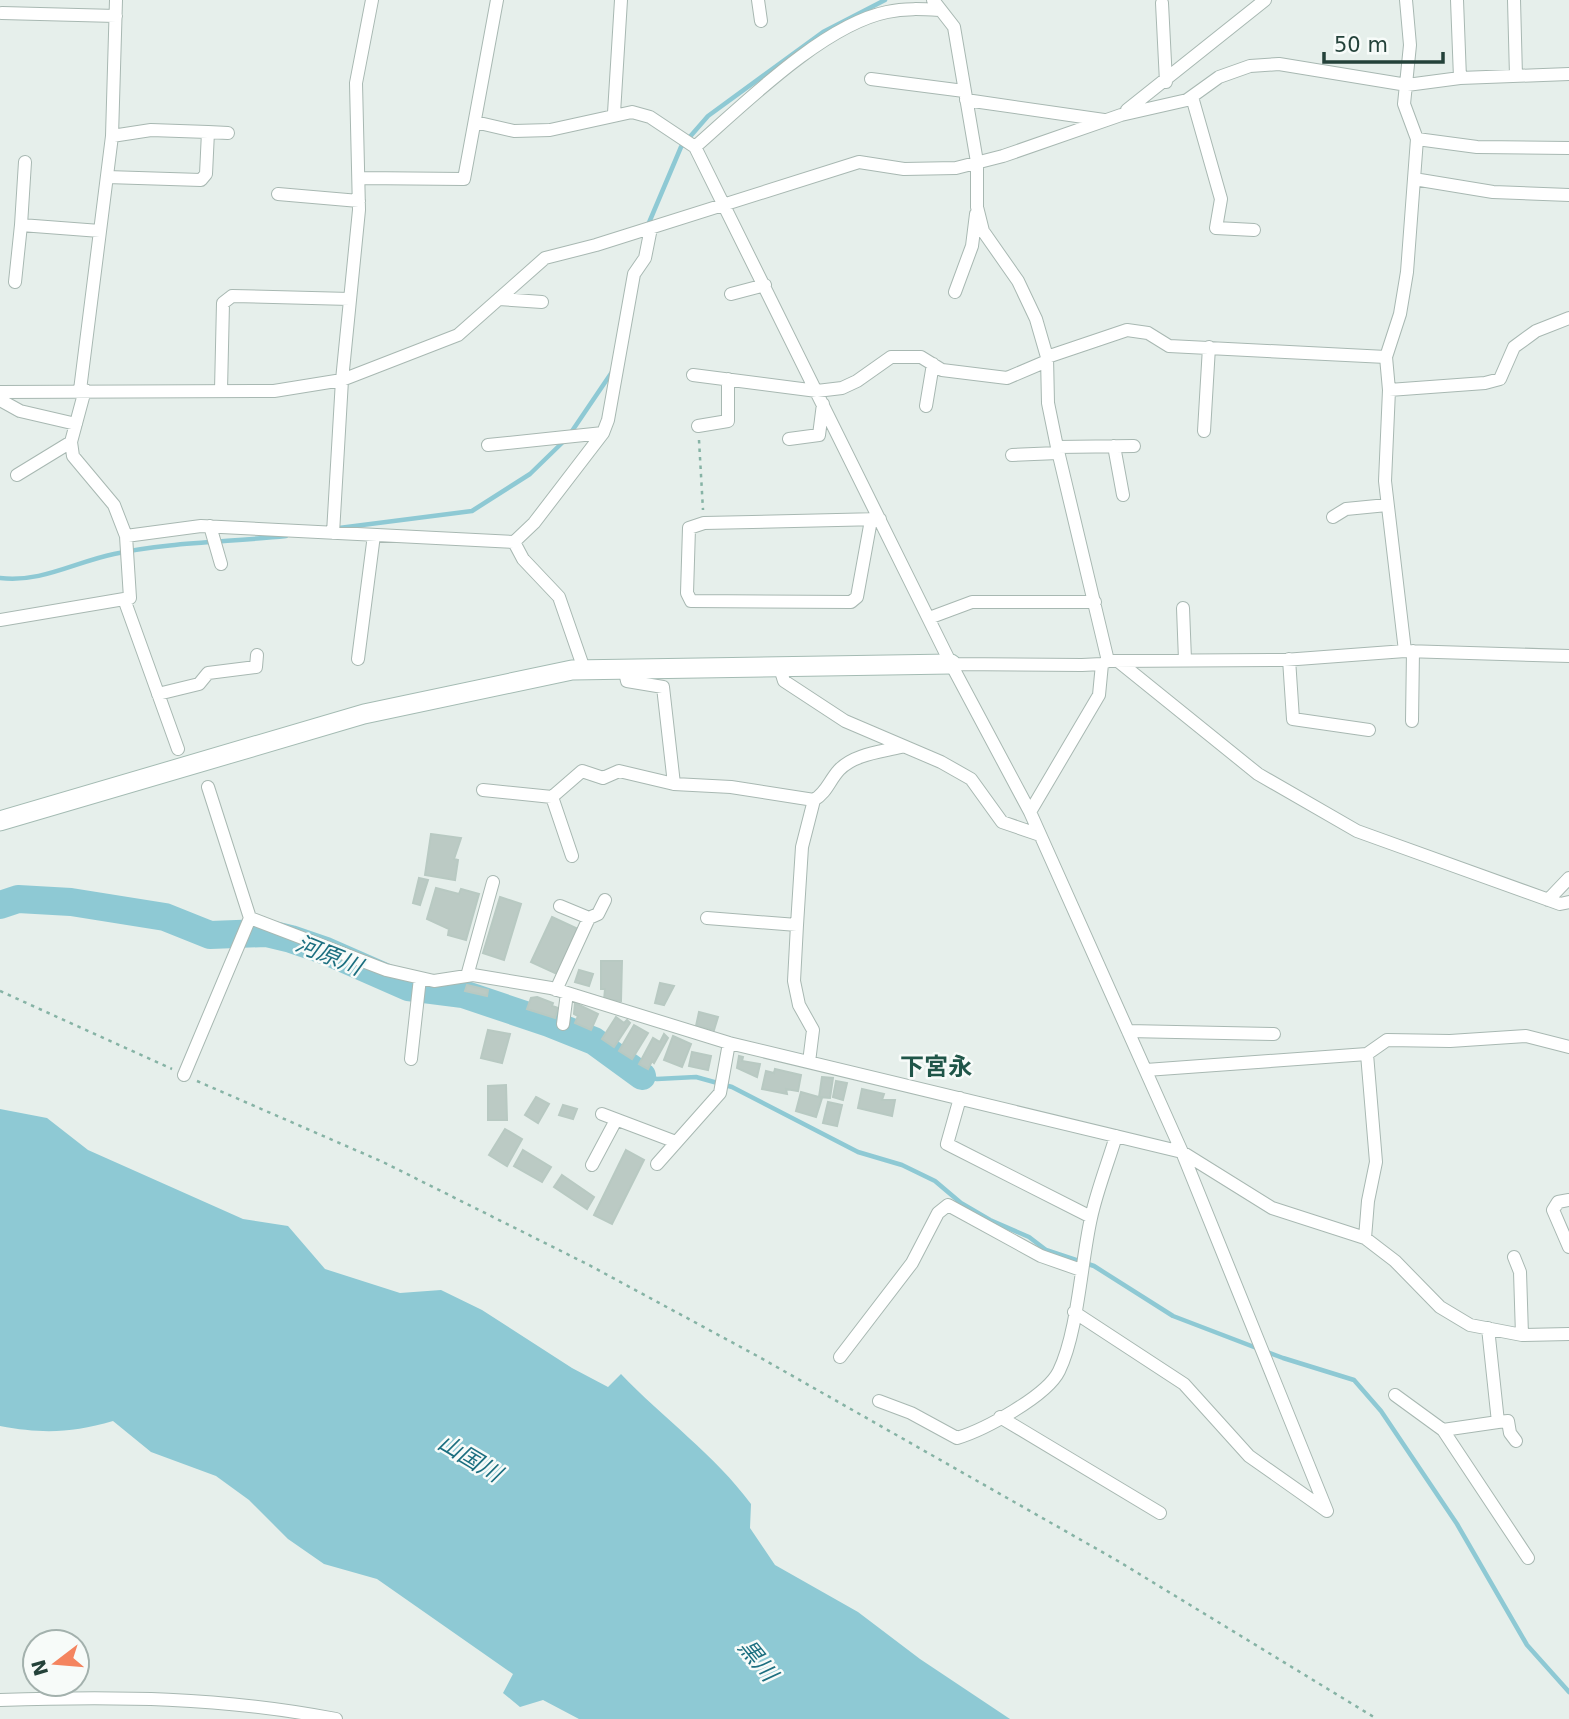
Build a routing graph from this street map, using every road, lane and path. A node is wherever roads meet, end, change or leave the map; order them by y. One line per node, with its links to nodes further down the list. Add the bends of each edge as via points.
1 (116, 0): 13 (street)
2 (372, 0): 36 (street, via 355,83)
3 (497, 0): 25 (street)
4 (621, 0): 23 (street)
5 (758, 0): 14 (street)
6 (1265, 0): 19 (street)
7 (1406, 0): 20 (street)
8 (1457, 0): 17 (street)
9 (1514, 0): 16 (street)
10 (1162, 2): 19 (street)
11 (937, 5): 21 (street, via 954,27); 31 (street, via 884,12 792,61)
12 (2, 13): 13 (street)
13 (116, 16): 29 (street)
14 (761, 21)
15 (1569, 74): 16 (street)
16 (1516, 76): 17 (street)
17 (1460, 78): 20 (street)
18 (872, 79): 21 (street)
19 (1166, 82): 24 (street)
20 (1407, 85): 22 (street, via 1279,64 1250,66 1219,77); 30 (street, via 1404,104)
21 (965, 96): 26 (street); 34 (street)
22 (1192, 97): 24 (street); 45 (street, via 1221,199 1216,228)
23 (614, 113): 25 (street, via 550,131 514,131); 31 (street, via 650,117)
24 (1121, 114): 26 (street)
25 (475, 121): 36 (street, via 464,179)
26 (1107, 121): 34 (street)
27 (208, 132): 28 (street); 29 (street, via 151,130); 35 (street, via 206,174 201,180)
28 (228, 133)
29 (112, 136): 35 (street)
30 (1417, 139): 32 (street, via 1477,147); 37 (street)
31 (695, 147): 41 (street)
32 (1569, 148)
33 (25, 162): 43 (street)
34 (977, 162): 41 (street, via 956,168 904,169 859,162); 42 (street)
35 (107, 177): 46 (street)
36 (360, 178): 40 (street)
37 (1414, 179): 39 (street, via 1493,192); 56 (street, via 1400,314)
38 (278, 194): 40 (street)
39 (1569, 195)
40 (359, 201): 51 (street)
41 (725, 204): 44 (street); 48 (street)
42 (977, 207): 49 (street, via 972,246); 57 (street, via 983,231 1018,281 1036,319)
43 (21, 225): 46 (street); 47 (street)
44 (651, 228): 52 (street, via 545,258); 73 (street, via 645,258 634,274)
45 (1255, 230)
46 (100, 231): 62 (street)
47 (15, 282)
48 (765, 285): 50 (street); 65 (street)
49 (955, 292)
50 (731, 293)
51 (350, 299): 61 (street); 63 (street, via 232,296 223,303)
52 (499, 299): 53 (street); 61 (street, via 458,335)
53 (542, 302)
54 (1569, 318): 64 (street, via 1536,331 1514,347 1500,379)
55 (1209, 347): 56 (street); 57 (street, via 1169,345 1148,333 1127,330); 72 (street)
56 (1386, 357): 64 (street)
57 (1047, 359): 58 (street, via 1007,378 942,370); 79 (street, via 1048,403)
58 (933, 364): 65 (street, via 921,357 891,357 842,388); 69 (street)
59 (693, 374): 60 (street)
60 (727, 379): 65 (street); 71 (street, via 728,421)
61 (342, 380): 63 (street, via 274,391); 88 (street)
62 (83, 390): 63 (street); 66 (street); 70 (street)
63 (221, 390)
64 (1389, 390): 83 (street)
65 (817, 391): 68 (street)
66 (0, 392)
67 (0, 400): 70 (street, via 20,411)
68 (823, 404): 74 (street, via 819,435); 85 (street)
69 (926, 406)
70 (76, 424): 75 (street)
71 (698, 426): 86 (path)
72 (1204, 431)
73 (603, 433): 76 (street); 91 (street)
74 (789, 439)
75 (71, 442): 81 (street); 90 (street, via 73,456 114,505)
76 (488, 445)
77 (1114, 446): 78 (street); 79 (street); 82 (street)
78 (1134, 446)
79 (1057, 450): 80 (street); 94 (street)
80 (1012, 455)
81 (17, 475)
82 (1123, 495)
83 (1387, 505): 84 (street, via 1346,509); 98 (street)
84 (1333, 517)
85 (875, 520): 86 (street); 86 (street, via 857,597 850,602 691,601 687,593 689,528); 96 (street)
86 (704, 523)
87 (210, 526): 88 (street); 90 (street); 92 (street)
88 (333, 533): 89 (street)
89 (374, 535): 91 (street); 101 (street)
90 (125, 536): 93 (street, via 130,598)
91 (514, 542): 108 (street, via 523,559 559,597)
92 (221, 564)
93 (124, 599): 97 (street); 109 (street)
94 (1095, 602): 96 (street, via 972,602); 104 (street)
95 (1182, 607): 103 (street)
96 (929, 618): 105 (street)
97 (0, 620)
98 (1409, 651): 100 (street); 102 (street); 110 (street)
99 (257, 655): 109 (street, via 256,667 208,673 199,684)
100 (1569, 656)
101 (358, 659)
102 (1289, 659): 103 (street); 111 (street, via 1293,719)
103 (1185, 660): 104 (street)
104 (1109, 662): 105 (street); 119 (street, via 1099,695); 126 (street, via 1258,774 1357,831)
105 (951, 664): 106 (street); 119 (street)
106 (779, 666): 107 (street); 112 (street, via 784,681 845,721)
107 (624, 667): 108 (street); 114 (street, via 627,681 663,687)
108 (584, 669): 120 (street, via 364,714)
109 (158, 694): 113 (street)
110 (1412, 721)
111 (1369, 730)
112 (901, 747): 118 (street, via 847,763); 121 (street, via 971,779 1002,822)
113 (178, 749)
114 (674, 784): 117 (street, via 619,771 603,778 582,771); 118 (street)
115 (208, 787): 129 (street)
116 (483, 790): 117 (street)
117 (552, 797): 122 (street)
118 (814, 800): 132 (street, via 802,847)
119 (1030, 812): 121 (street)
120 (0, 821)
121 (1040, 835): 138 (street)
122 (572, 856)
123 (1569, 878): 126 (street)
124 (493, 882): 133 (street)
125 (605, 900): 130 (street, via 598,914)
126 (1548, 900): 127 (street)
127 (1569, 902)
128 (560, 906): 130 (street)
129 (250, 918): 134 (street, via 386,970); 146 (street)
130 (589, 918): 136 (street)
131 (707, 918): 132 (street)
132 (797, 925): 144 (street, via 794,981 799,1005 813,1030)
133 (467, 976): 134 (street, via 434,981); 136 (street)
134 (420, 978): 143 (street)
135 (0, 991): 146 (path)
136 (562, 992): 137 (street); 140 (street)
137 (564, 1024)
138 (1128, 1031): 139 (street); 145 (street)
139 (1274, 1034)
140 (729, 1043): 144 (street); 151 (street, via 720,1093)
141 (1569, 1047): 142 (street, via 1526,1036 1387,1040)
142 (1367, 1054): 145 (street); 157 (street, via 1376,1162)
143 (411, 1059)
144 (810, 1062): 147 (street)
145 (1146, 1070): 152 (street)
146 (184, 1074): 176 (path, via 383,1162 635,1289 1118,1561)
147 (960, 1098): 150 (street); 156 (street, via 947,1144)
148 (603, 1114): 149 (street)
149 (616, 1119): 151 (street); 154 (street)
150 (1116, 1136): 152 (street); 156 (street)
151 (676, 1142): 153 (street)
152 (1182, 1152): 157 (street, via 1272,1208); 161 (street, via 1327,1511 1249,1456 1184,1384)
153 (657, 1164)
154 (592, 1165)
155 (1569, 1200): 158 (street, via 1558,1202 1553,1210)
156 (1091, 1217): 160 (street)
157 (1365, 1238): 162 (street, via 1440,1307 1470,1325)
158 (1569, 1247)
159 (1514, 1256): 164 (street, via 1521,1272)
160 (1081, 1270): 161 (street); 165 (street, via 1041,1256 948,1205 938,1213 912,1264)
161 (1074, 1312): 168 (street, via 1059,1371 1047,1389)
162 (1488, 1328): 164 (street); 169 (street)
163 (1569, 1334): 164 (street)
164 (1522, 1335)
165 (840, 1357)
166 (1395, 1395): 170 (street)
167 (879, 1401): 168 (street, via 957,1438)
168 (1000, 1417): 172 (street)
169 (1498, 1422): 170 (street); 171 (street, via 1508,1421)
170 (1443, 1430): 173 (street)
171 (1516, 1441)
172 (1160, 1513)
173 (1528, 1558)
174 (0, 1700): 175 (street, via 158,1697)
175 (336, 1719)
176 (1377, 1719)

